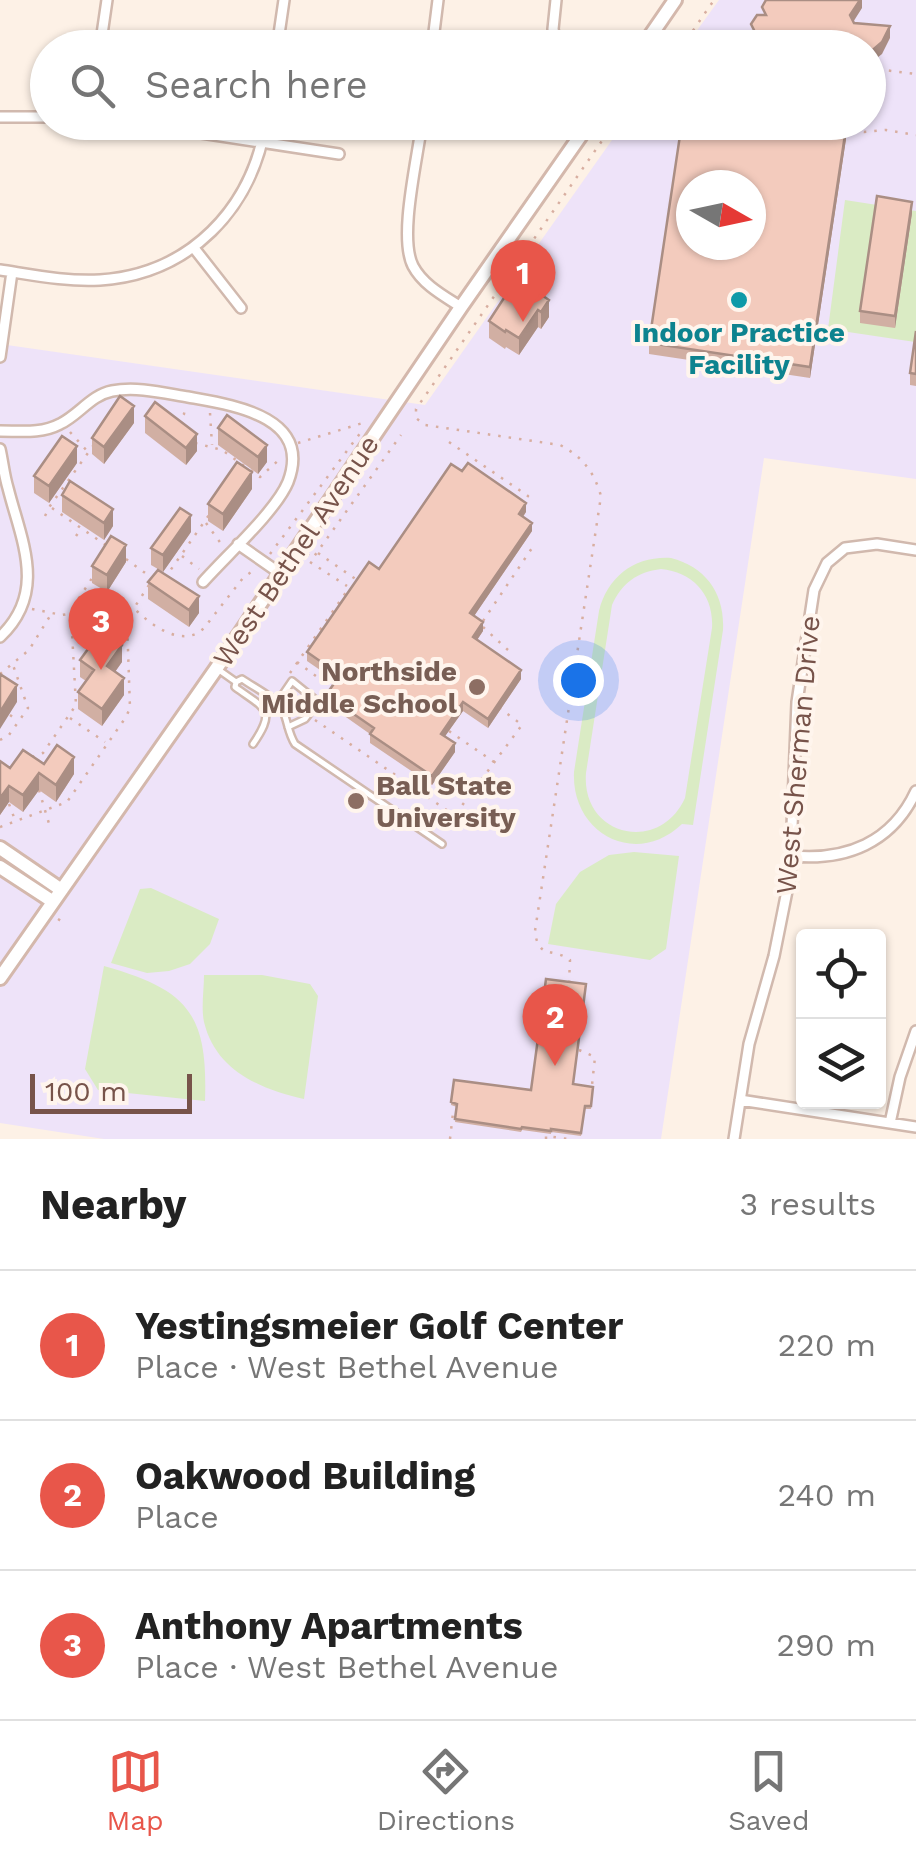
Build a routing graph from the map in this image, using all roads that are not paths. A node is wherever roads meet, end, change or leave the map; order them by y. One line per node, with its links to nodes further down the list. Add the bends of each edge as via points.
1 (107, 0): 6 (street)
2 (284, 0): 7 (street)
3 (438, 0): 8 (street)
4 (556, 0): 9 (street)
5 (676, 0): 10 (main road)
6 (103, 30)
7 (280, 30)
8 (434, 30)
9 (553, 30)
10 (655, 30)
11 (30, 116): 12 (street)
12 (0, 117)
13 (243, 140): 17 (street)
14 (263, 140): 17 (street)
15 (420, 140): 22 (street, via 408,252 430,286)
16 (578, 140): 22 (main road, West Bethel Avenue)
17 (262, 143): 18 (street); 19 (street, via 244,191)
18 (340, 154)
19 (194, 248): 21 (street, via 143,273 106,280); 23 (street)
20 (0, 270): 21 (street)
21 (12, 272): 24 (street)
22 (462, 307): 29 (main road, West Bethel Avenue)
23 (241, 308)
24 (0, 357)
25 (0, 431): 27 (street, via 36,432 63,423 115,390 260,414 286,439 291,466 284,489)
26 (0, 449): 31 (street, via 28,560 22,604)
27 (238, 544): 29 (street); 30 (street)
28 (916, 550): 40 (street, West Sherman Drive, via 845,548 821,572 804,647)
29 (280, 574): 32 (main road, West Bethel Avenue)
30 (206, 579)
31 (0, 637)
32 (216, 669): 33 (lane); 42 (main road, West Bethel Avenue)
33 (236, 682): 34 (lane, via 242,679); 36 (lane, via 267,716)
34 (276, 703): 35 (lane); 35 (lane, via 292,680 318,702 306,720)
35 (288, 728): 38 (lane, via 295,744)
36 (253, 744)
37 (916, 791): 40 (street, via 897,820 865,845 828,857)
38 (442, 844)
39 (0, 848): 42 (main road)
40 (792, 856): 45 (street, West Sherman Drive)
41 (0, 866): 42 (main road)
42 (56, 895): 43 (main road, West Bethel Avenue)
43 (0, 978)
44 (916, 1031): 46 (street)
45 (740, 1100): 46 (street); 48 (street, West Sherman Drive)
46 (890, 1123): 47 (street)
47 (916, 1127)
48 (734, 1139)

